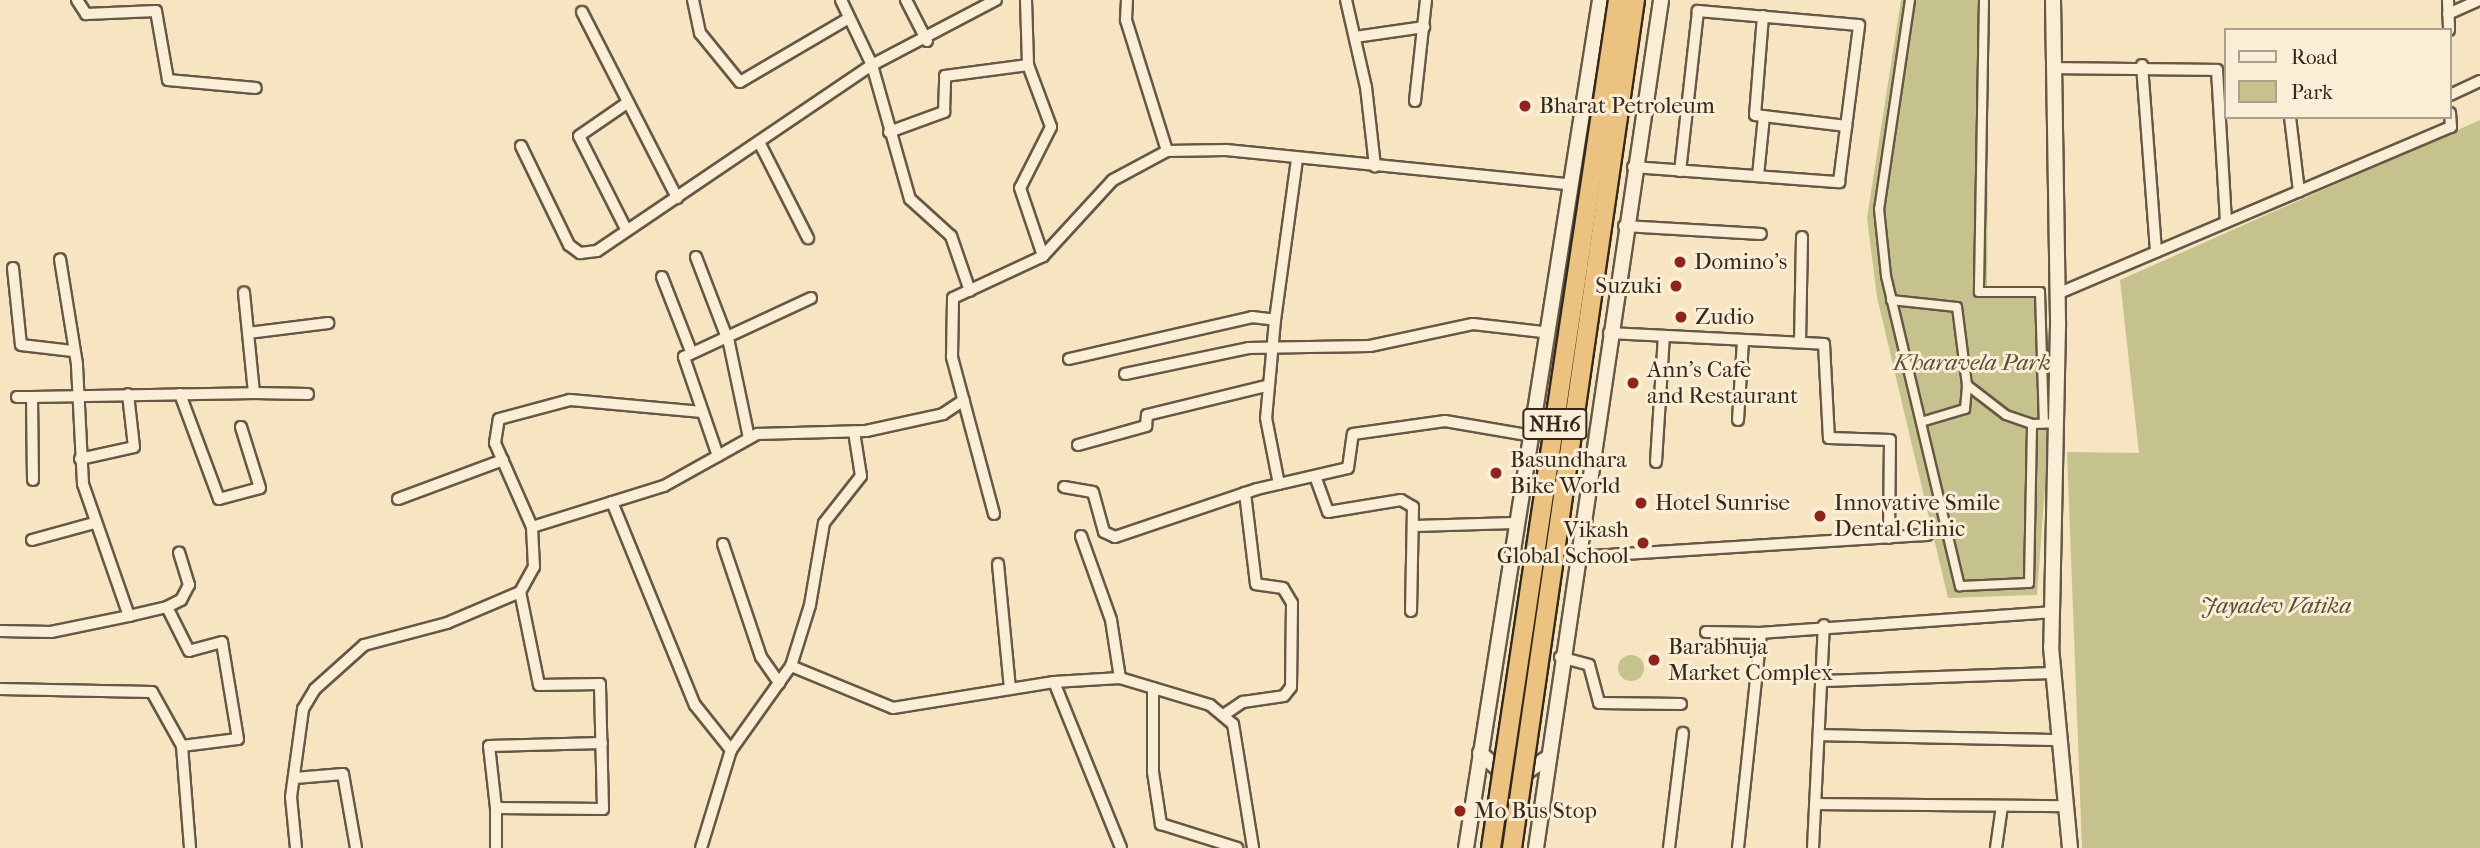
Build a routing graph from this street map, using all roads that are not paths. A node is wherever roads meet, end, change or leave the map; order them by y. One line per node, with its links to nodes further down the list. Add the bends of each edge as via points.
1 (77, 0): 19 (street, via 86,14)
2 (693, 0): 24 (street, via 700,33 740,82)
3 (841, 0): 24 (street)
4 (906, 0): 28 (street)
5 (996, 0): 20 (street)
6 (1026, 0): 30 (street)
7 (1127, 0): 45 (street, via 1126,20)
8 (1346, 0): 27 (street)
9 (1426, 0): 25 (street)
10 (1600, 0): 51 (street)
11 (1618, 0): 172 (highway, NH16, bridge)
12 (1634, 0): 173 (highway, NH16, bridge)
13 (1661, 0): 48 (street)
14 (1910, 0): 70 (street, via 1879,209)
15 (1984, 0): 98 (street, via 1979,292 2040,292)
16 (2053, 0): 32 (street)
17 (2448, 0): 22 (street)
18 (2480, 0): 22 (street)
19 (148, 4): 34 (street, via 159,15 168,80)
20 (971, 5): 28 (street)
21 (582, 12): 37 (street)
22 (2448, 14): 26 (street)
23 (1763, 16): 38 (street, via 1755,115); 41 (street, via 1859,24); 49 (street, via 1698,11)
24 (849, 18): 29 (street)
25 (1424, 27): 27 (street); 36 (street)
26 (2449, 28)
27 (1354, 37): 47 (street)
28 (927, 41): 29 (street)
29 (872, 65): 42 (street); 43 (street)
30 (1028, 65): 42 (street, via 945,76 944,112); 61 (street, via 1051,127 1020,188)
31 (2143, 65): 32 (street); 54 (street, via 2217,70); 60 (street)
32 (2052, 68): 68 (street)
33 (2480, 81): 35 (street)
34 (256, 88)
35 (2452, 94)
36 (1415, 101)
37 (628, 103): 53 (street); 56 (street, via 579,136)
38 (1764, 116): 41 (street); 50 (street)
39 (2290, 119): 52 (street)
40 (2450, 119): 52 (street, via 2451,127)
41 (1846, 126): 50 (street, via 1839,182)
42 (889, 132): 66 (street, via 910,199 951,236)
43 (759, 142): 53 (street); 59 (street)
44 (521, 146): 56 (street, via 569,245 580,253 597,251)
45 (1167, 151): 46 (street, via 1226,150); 61 (street, via 1113,180)
46 (1297, 159): 47 (street); 71 (street)
47 (1375, 166): 51 (street)
48 (1633, 167): 49 (street); 55 (street)
49 (1680, 171): 50 (street)
50 (1758, 176)
51 (1568, 184): 73 (street)
52 (2299, 191): 54 (street)
53 (677, 198): 56 (street)
54 (2226, 222): 60 (street)
55 (1624, 226): 57 (street); 75 (street)
56 (626, 229)
57 (1761, 234)
58 (1802, 237): 79 (street)
59 (808, 238)
60 (2156, 251): 68 (street)
61 (1043, 256): 66 (street)
62 (696, 257): 76 (street)
63 (60, 259): 82 (street)
64 (13, 268): 82 (street, via 21,345)
65 (662, 277): 81 (street)
66 (970, 291): 94 (street, via 953,298 952,357)
67 (244, 292): 74 (street)
68 (2057, 294): 98 (street)
69 (811, 298): 76 (street)
70 (1891, 300): 85 (street, via 1957,307); 97 (street)
71 (1275, 320): 80 (street); 83 (street, via 1252,317)
72 (328, 323): 74 (street)
73 (1543, 332): 80 (street, via 1473,324 1370,346); 102 (street)
74 (248, 333): 87 (street)
75 (1609, 333): 77 (street); 127 (street)
76 (725, 334): 81 (street); 103 (street)
77 (1664, 336): 78 (street); 108 (street)
78 (1742, 340): 79 (street); 96 (street)
79 (1800, 342): 123 (street, via 1824,344 1829,438 1890,440)
80 (1272, 348): 84 (street); 86 (street)
81 (690, 349): 95 (street, via 685,366)
82 (74, 351): 91 (street)
83 (1069, 359)
84 (1125, 374)
85 (1967, 385): 97 (street, via 1965,409); 99 (street, via 2006,415)
86 (1266, 386): 104 (street, via 1147,415 1146,426); 111 (street)
87 (254, 393): 89 (street); 90 (street)
88 (128, 394): 89 (street); 91 (street); 106 (street, via 134,447)
89 (180, 394): 100 (street, via 219,499 260,488)
90 (308, 394)
91 (80, 396): 93 (street); 106 (street)
92 (17, 397): 93 (street)
93 (32, 397): 110 (street)
94 (964, 400): 101 (street, via 943,414); 116 (street)
95 (702, 412): 105 (street); 107 (street, via 549,402 499,419 494,433)
96 (1738, 421)
97 (1921, 422): 99 (street, via 1960,586 2029,583)
98 (2051, 423): 99 (street); 132 (street)
99 (2032, 424)
100 (241, 427)
101 (854, 432): 103 (street); 139 (street, via 861,476 824,523)
102 (1527, 435): 109 (street, via 1444,421 1353,434 1348,468); 118 (street)
103 (749, 438): 105 (street)
104 (1078, 445)
105 (718, 456): 115 (street, via 664,486)
106 (80, 459): 117 (street)
107 (503, 460): 114 (street); 120 (street)
108 (1656, 462)
109 (1315, 476): 111 (street); 119 (street, via 1328,512 1401,500 1413,507)
110 (33, 480)
111 (1279, 484): 113 (street)
112 (1064, 487): 113 (street, via 1093,492 1104,533 1115,537)
113 (1245, 494): 149 (street, via 1256,584 1283,589 1292,603 1291,687 1284,696 1243,702)
114 (398, 499)
115 (612, 502): 120 (street); 155 (street, via 695,705)
116 (995, 514)
117 (94, 523): 124 (street); 133 (street)
118 (1514, 523): 119 (street); 156 (street)
119 (1415, 526): 131 (street)
120 (532, 527): 129 (street, via 534,567)
121 (1927, 535): 123 (street)
122 (1081, 537): 141 (street, via 1111,620)
123 (1889, 538): 127 (street)
124 (32, 540)
125 (723, 544): 144 (street, via 761,657)
126 (179, 551): 130 (street, via 189,585 181,600)
127 (1577, 557): 138 (street)
128 (998, 564): 146 (street)
129 (520, 592): 153 (street, via 539,685 600,684); 158 (street, via 447,623 364,645 338,665 303,709)
130 (167, 607): 133 (street); 154 (street, via 189,651 222,642 234,695 237,739)
131 (1411, 611)
132 (2052, 612): 134 (street); 140 (street)
133 (129, 615): 135 (street, via 51,632)
134 (1825, 625): 137 (street); 142 (street)
135 (0, 631)
136 (1706, 632): 137 (street)
137 (1761, 633): 176 (street)
138 (1560, 657): 148 (street, via 1589,665 1599,703); 157 (street)
139 (791, 666): 144 (street); 146 (street, via 893,708)
140 (2053, 673): 142 (street); 152 (street)
141 (1120, 678): 143 (street); 147 (street)
142 (1822, 681): 151 (street)
143 (1054, 682): 146 (street); 168 (street)
144 (779, 683): 155 (street)
145 (0, 688): 154 (street, via 152,692)
146 (1010, 688)
147 (1153, 688): 149 (street); 169 (street, via 1153,772 1161,824)
148 (1681, 704)
149 (1225, 714): 170 (street, via 1233,724)
150 (1683, 733): 175 (street)
151 (1819, 735): 152 (street); 159 (street)
152 (2059, 740): 161 (street)
153 (602, 743): 162 (street, via 603,809); 162 (street, via 489,746)
154 (182, 746): 163 (street)
155 (731, 750): 167 (street)
156 (1480, 753): 157 (street, via 1512,781); 171 (street)
157 (1549, 757): 174 (street)
158 (295, 778): 164 (street); 165 (street, via 343,774)
159 (1815, 804): 160 (street); 177 (street)
160 (2002, 806): 161 (street); 178 (street)
161 (2067, 806): 179 (street)
162 (496, 808): 166 (street)
163 (190, 848)
164 (296, 848)
165 (356, 848)
166 (496, 848)
167 (701, 848)
168 (1121, 848)
169 (1237, 848)
170 (1253, 848)
171 (1466, 848)
172 (1491, 848)
173 (1512, 848)
174 (1535, 848)
175 (1669, 848)
176 (1738, 848)
177 (1813, 848)
178 (1996, 848)
179 (2070, 848)

